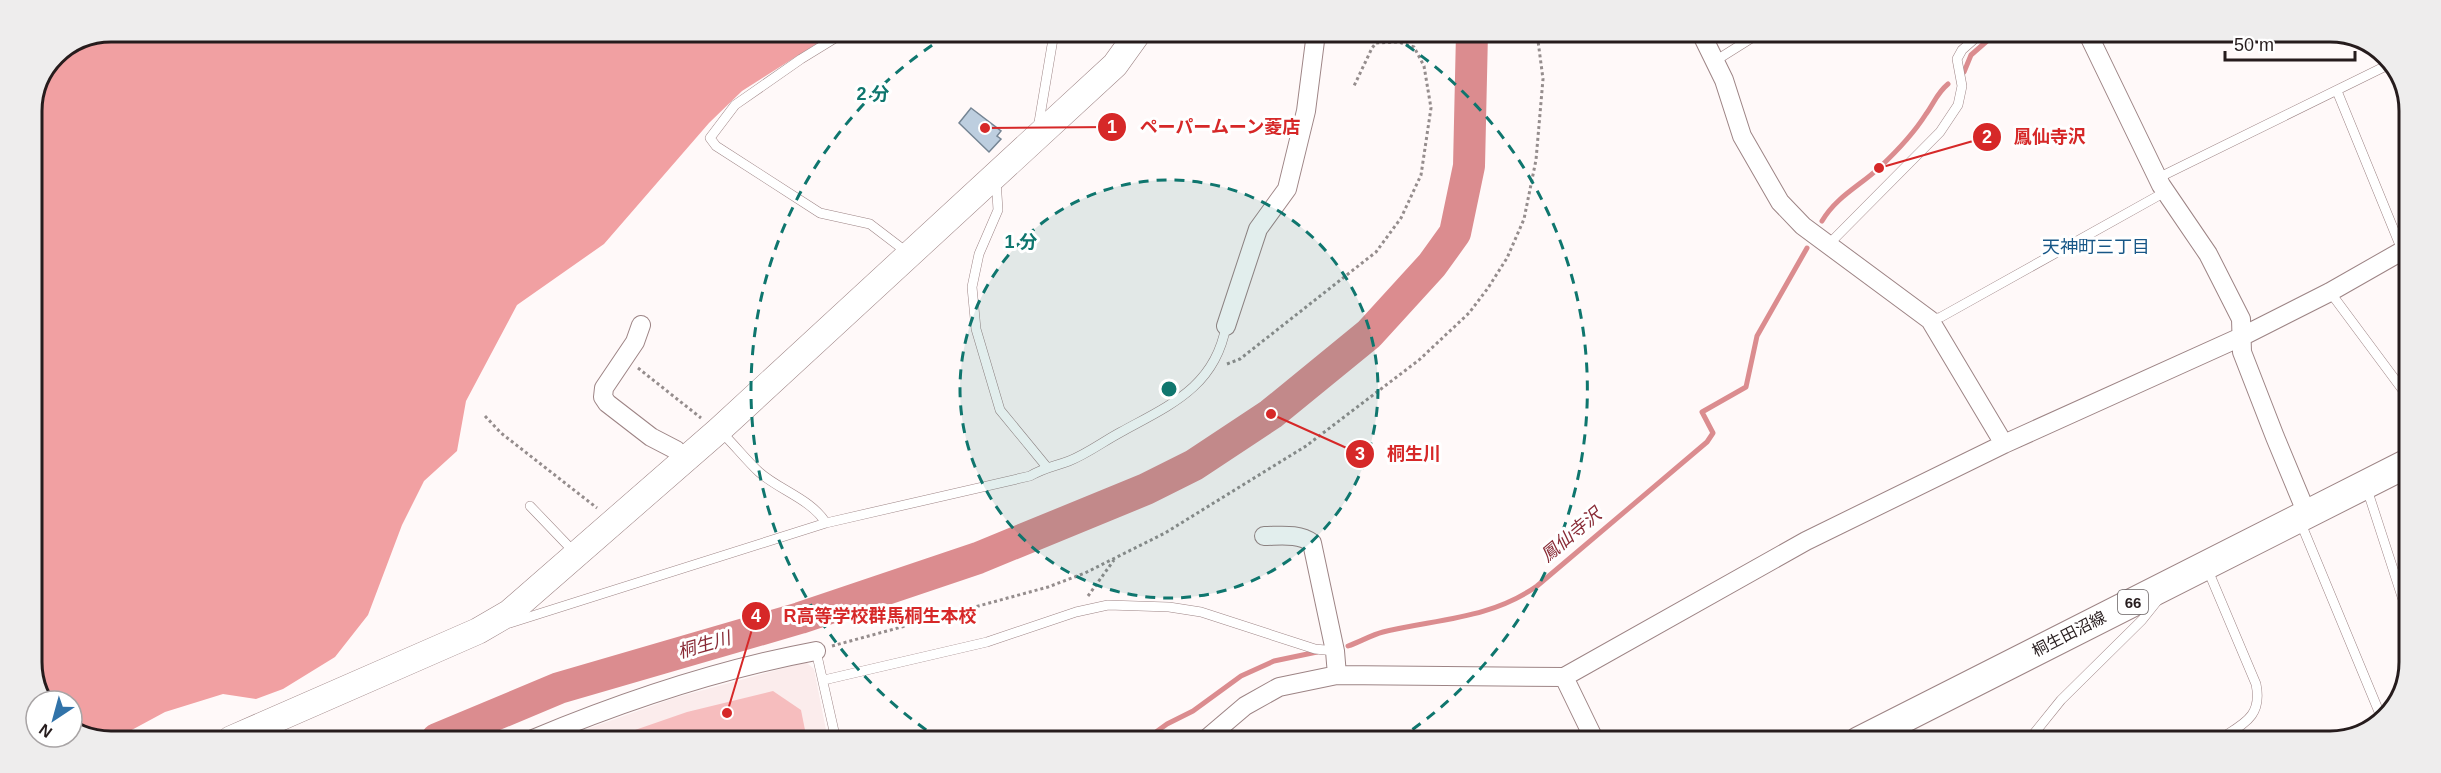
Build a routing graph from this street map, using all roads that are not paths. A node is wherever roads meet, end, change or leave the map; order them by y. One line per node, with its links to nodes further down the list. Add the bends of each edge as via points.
1 (829, 42): 18 (lane, via 735,105 710,138 716,146 820,213 870,224)
2 (1053, 42): 12 (lane)
3 (1132, 42): 12 (street, via 1115,65)
4 (1315, 42): 22 (street, via 1306,111 1287,189 1258,229)
5 (1706, 42): 9 (street)
6 (1745, 42): 9 (lane)
7 (1971, 42): 16 (lane, via 1957,59 1962,86 1958,105 1940,132)
8 (2092, 42): 14 (street)
9 (1715, 61): 16 (street, via 1742,136 1780,202)
10 (2383, 67): 11 (lane)
11 (2337, 91): 14 (lane); 15 (lane)
12 (1036, 138): 13 (street)
13 (996, 174): 18 (street); 28 (lane, via 998,210 972,287 976,329 1000,410)
14 (2161, 185): 20 (lane); 23 (street, via 2208,254 2241,319)
15 (2399, 235)
16 (1828, 244): 20 (street)
17 (2399, 252): 19 (street)
18 (910, 254): 25 (street)
19 (2330, 292): 23 (street); 24 (lane)
20 (1930, 320): 26 (street)
21 (641, 325): 27 (street, via 635,342 604,388 603,397)
22 (1226, 326): 28 (lane, via 1222,346 1201,381 1184,397 1069,461)
23 (2243, 336): 26 (street); 32 (street, via 2242,352)
24 (2399, 385)
25 (711, 425): 27 (street); 33 (lane, via 759,472 808,505)
26 (2004, 444): 43 (street, via 1806,541)
27 (685, 460): 35 (street)
28 (1046, 466): 33 (lane, via 1030,476)
29 (2399, 467): 30 (main road, 桐生田沼線 / 66)
30 (2365, 484): 32 (main road, 桐生田沼線 / 66); 38 (lane)
31 (530, 506): 35 (lane)
32 (2307, 514): 36 (main road, 桐生田沼線 / 66); 45 (lane, via 2302,526)
33 (826, 523): 39 (lane)
34 (1264, 536): 41 (street, via 1305,538 1312,543)
35 (577, 556): 39 (street, via 509,613)
36 (2206, 565): 37 (main road, 桐生田沼線 / 66); 53 (lane, via 2256,684 2259,700 2252,717)
37 (2163, 587): 51 (main road, 桐生田沼線 / 66); 52 (lane, via 2142,620 2061,700)
38 (2399, 588)
39 (478, 631): 46 (street)
40 (816, 651): 44 (lane); 47 (street, via 693,682)
41 (1335, 651): 42 (street); 44 (lane, via 1315,649 1201,612 1108,605 987,642)
42 (1337, 675): 43 (street); 49 (street, via 1279,687 1245,706)
43 (1564, 677): 50 (street)
44 (824, 680): 48 (lane)
45 (2379, 711)
46 (249, 731)
47 (552, 731)
48 (834, 731)
49 (1216, 731)
50 (1590, 731)
51 (1879, 731)
52 (2036, 731)
53 (2232, 731)

